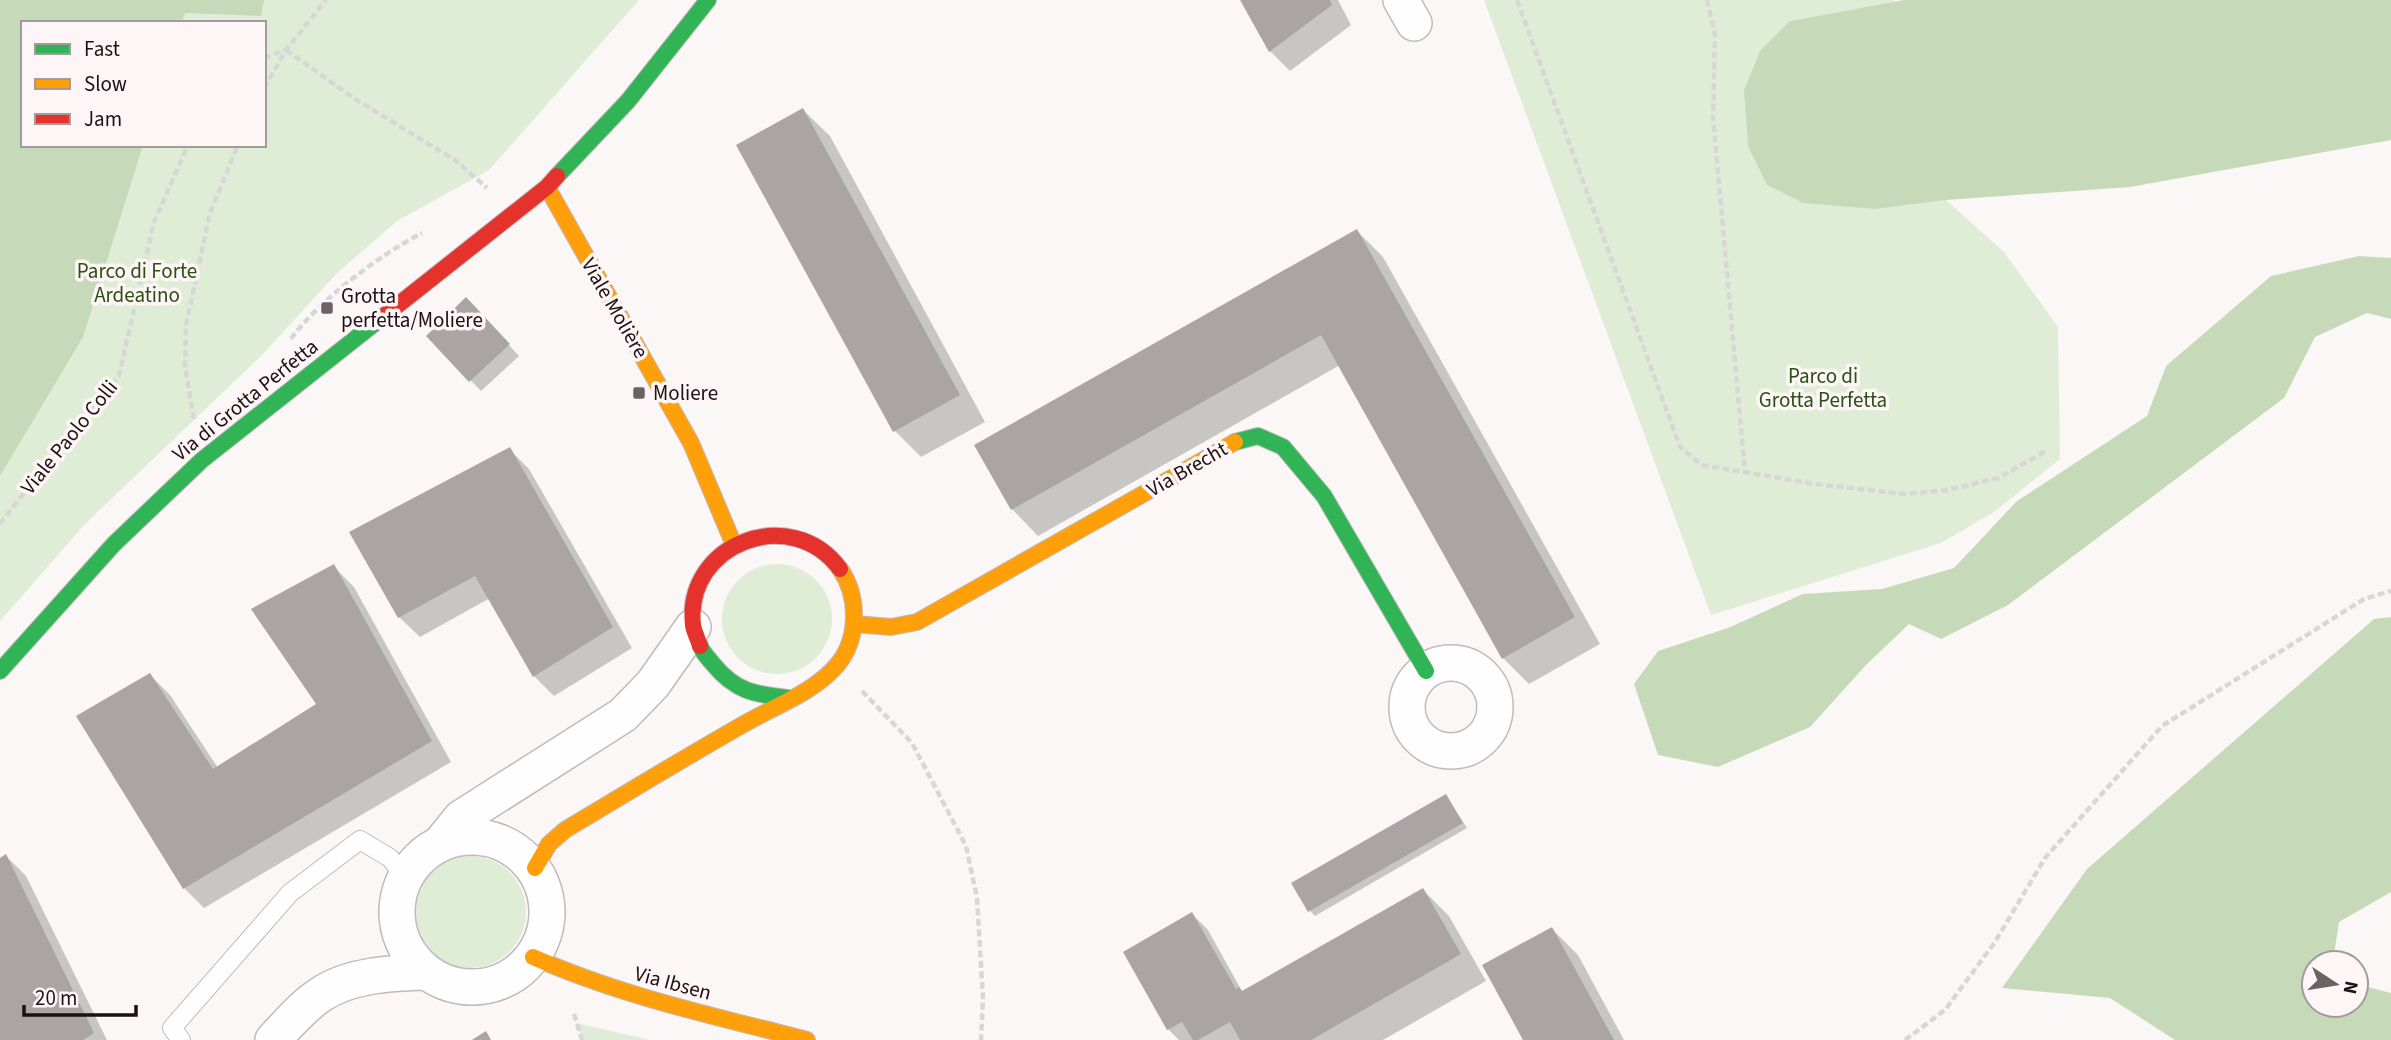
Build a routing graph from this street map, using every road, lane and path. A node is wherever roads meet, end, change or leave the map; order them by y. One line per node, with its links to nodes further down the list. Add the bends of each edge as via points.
1 (326, 0): 5 (path)
2 (708, 0): 10 (street, Via di Grotta Perfetta, via 628,101)
3 (1517, 0): 14 (path, via 1680,447 1702,465)
4 (1707, 0): 14 (path, via 1715,35 1713,117)
5 (286, 50): 6 (path); 7 (path); 11 (path, via 455,160)
6 (266, 57)
7 (266, 85)
8 (187, 147): 15 (path, Viale Paolo Colli, via 154,222 119,376)
9 (237, 147): 13 (path, via 210,213 186,325 186,368)
10 (547, 187): 13 (street, Via di Grotta Perfetta); 16 (street, Viale Molière, via 691,443)
11 (492, 193)
12 (2046, 451): 14 (path, via 1998,478 1905,494)
13 (202, 460): 21 (street, Via di Grotta Perfetta, via 114,544)
14 (1745, 472)
15 (0, 524)
16 (734, 545): 18 (street, via 767,533 795,536 825,551 845,574 853,596); 19 (street, via 704,572 694,598)
17 (2391, 592): 33 (path, via 2364,599 2162,726 2045,858 1995,942 1945,1010)
18 (855, 624): 20 (street); 22 (street, Via Brecht, via 891,627 917,622 1236,441 1258,436 1283,447 1324,496)
19 (693, 627): 23 (street, via 706,661 736,687); 24 (street, via 653,684 623,715 461,818)
20 (838, 665): 23 (street, via 812,687); 32 (path, via 912,743 966,846 977,898)
21 (0, 671)
22 (1426, 671)
23 (788, 698): 25 (street, via 565,830 549,844)
24 (440, 844): 25 (street, via 461,837 483,838 504,844); 26 (street, via 420,858)
25 (535, 868): 27 (street, via 547,916)
26 (405, 877): 28 (street, via 398,897 401,939); 29 (lane, via 390,858 360,840 290,893 173,1028)
27 (533, 957): 28 (street, via 516,974 470,988 447,984); 31 (street, Via Ibsen, via 636,996)
28 (425, 972): 30 (street, via 339,985 301,1010)
29 (181, 1040)
30 (273, 1040)
31 (807, 1040)
32 (981, 1040)
33 (1905, 1040)

